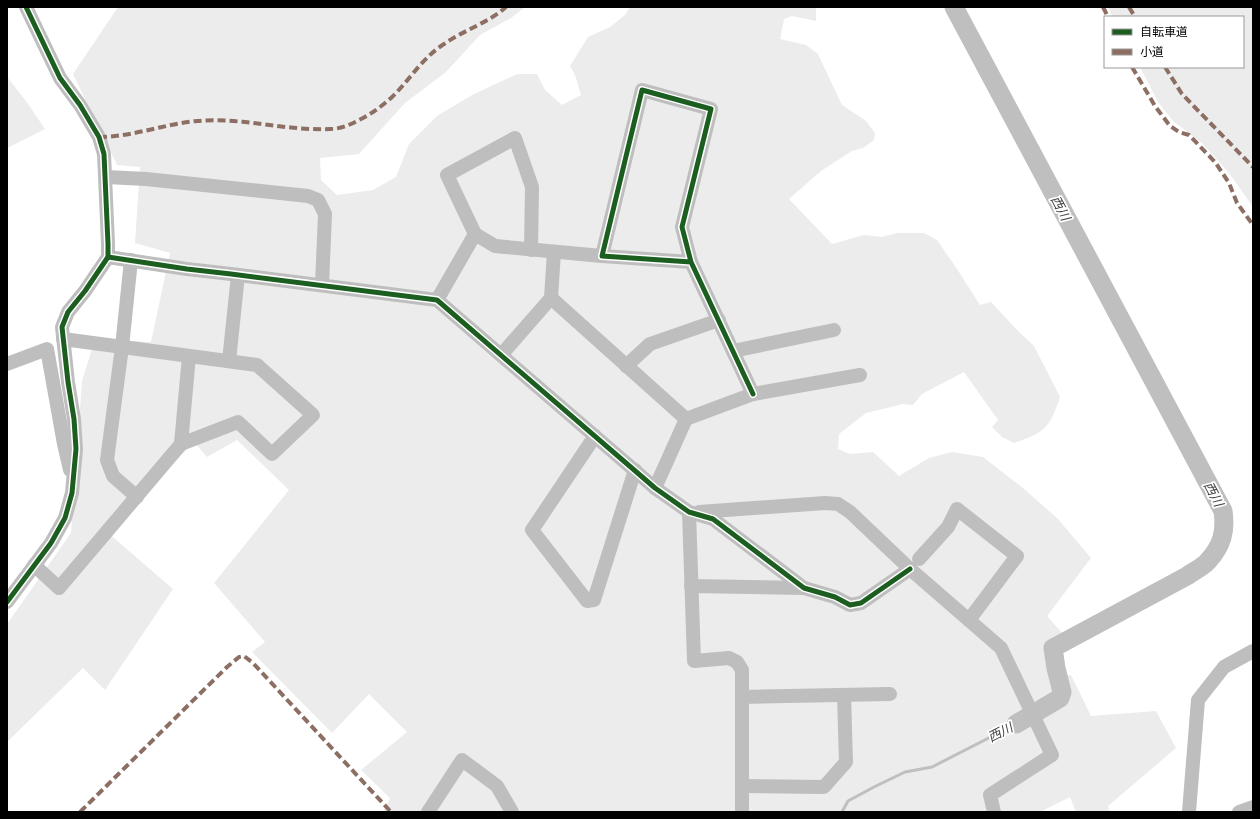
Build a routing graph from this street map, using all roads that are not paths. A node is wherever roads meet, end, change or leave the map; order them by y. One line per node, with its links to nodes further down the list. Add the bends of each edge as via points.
1 (26, 7): 2 (street, via 60,78 80,105 98,137 104,154)
2 (106, 177): 7 (street); 11 (street, via 308,196 318,200 325,214)
3 (475, 234): 4 (street, via 495,246); 4 (street, via 447,175 515,138 532,187); 13 (street)
4 (531, 250): 5 (street)
5 (554, 252): 6 (street); 12 (street)
6 (602, 256): 9 (street); 9 (street, via 642,90 711,109 682,227)
7 (108, 257): 8 (street); 16 (street, via 68,312 62,327)
8 (131, 260): 10 (street, via 187,270); 17 (street)
9 (691, 262): 14 (street)
10 (238, 275): 11 (street); 21 (street)
11 (322, 285): 13 (street)
12 (551, 298): 19 (street); 23 (street)
13 (437, 300): 19 (street)
14 (719, 320): 18 (street); 23 (street, via 650,344)
15 (834, 330): 18 (street)
16 (63, 339): 17 (street); 30 (street, via 75,434)
17 (122, 347): 20 (street); 32 (street, via 107,460 113,476)
18 (733, 351): 25 (street)
19 (501, 355): 27 (street)
20 (189, 356): 21 (street); 28 (street)
21 (229, 361): 28 (street, via 257,365 313,414 272,454 238,422)
22 (7, 364): 30 (street, via 47,349)
23 (626, 366): 26 (street)
24 (860, 375): 25 (street)
25 (754, 394): 26 (street)
26 (686, 419): 31 (street)
27 (595, 436): 29 (street); 29 (street, via 532,530 587,601 594,600)
28 (181, 444): 32 (street)
29 (634, 470): 31 (street)
30 (73, 480): 35 (street, via 65,518 51,543)
31 (655, 488): 33 (street)
32 (136, 497): 35 (street, via 59,588)
33 (689, 512): 34 (street, via 838,504); 36 (street); 37 (street, via 713,519)
34 (915, 564): 37 (street, via 861,603 850,605 835,597); 39 (street); 39 (street, via 948,527 957,509 1017,556)
35 (34, 565): 38 (street)
36 (691, 586): 37 (street); 43 (street, via 694,661 729,658 737,662 742,670)
37 (804, 588)
38 (7, 602)
39 (969, 620): 49 (street, via 1001,648 1052,755 990,795)
40 (1253, 651): 50 (street, via 1224,667 1198,700)
41 (890, 694): 42 (street)
42 (844, 695): 43 (street); 44 (street, via 846,762 824,787)
43 (742, 697): 44 (street)
44 (742, 786): 48 (street)
45 (1253, 806): 51 (street)
46 (428, 812): 47 (street, via 462,760 497,786)
47 (512, 812)
48 (742, 812)
49 (994, 812)
50 (1189, 812)
51 (1239, 812)

